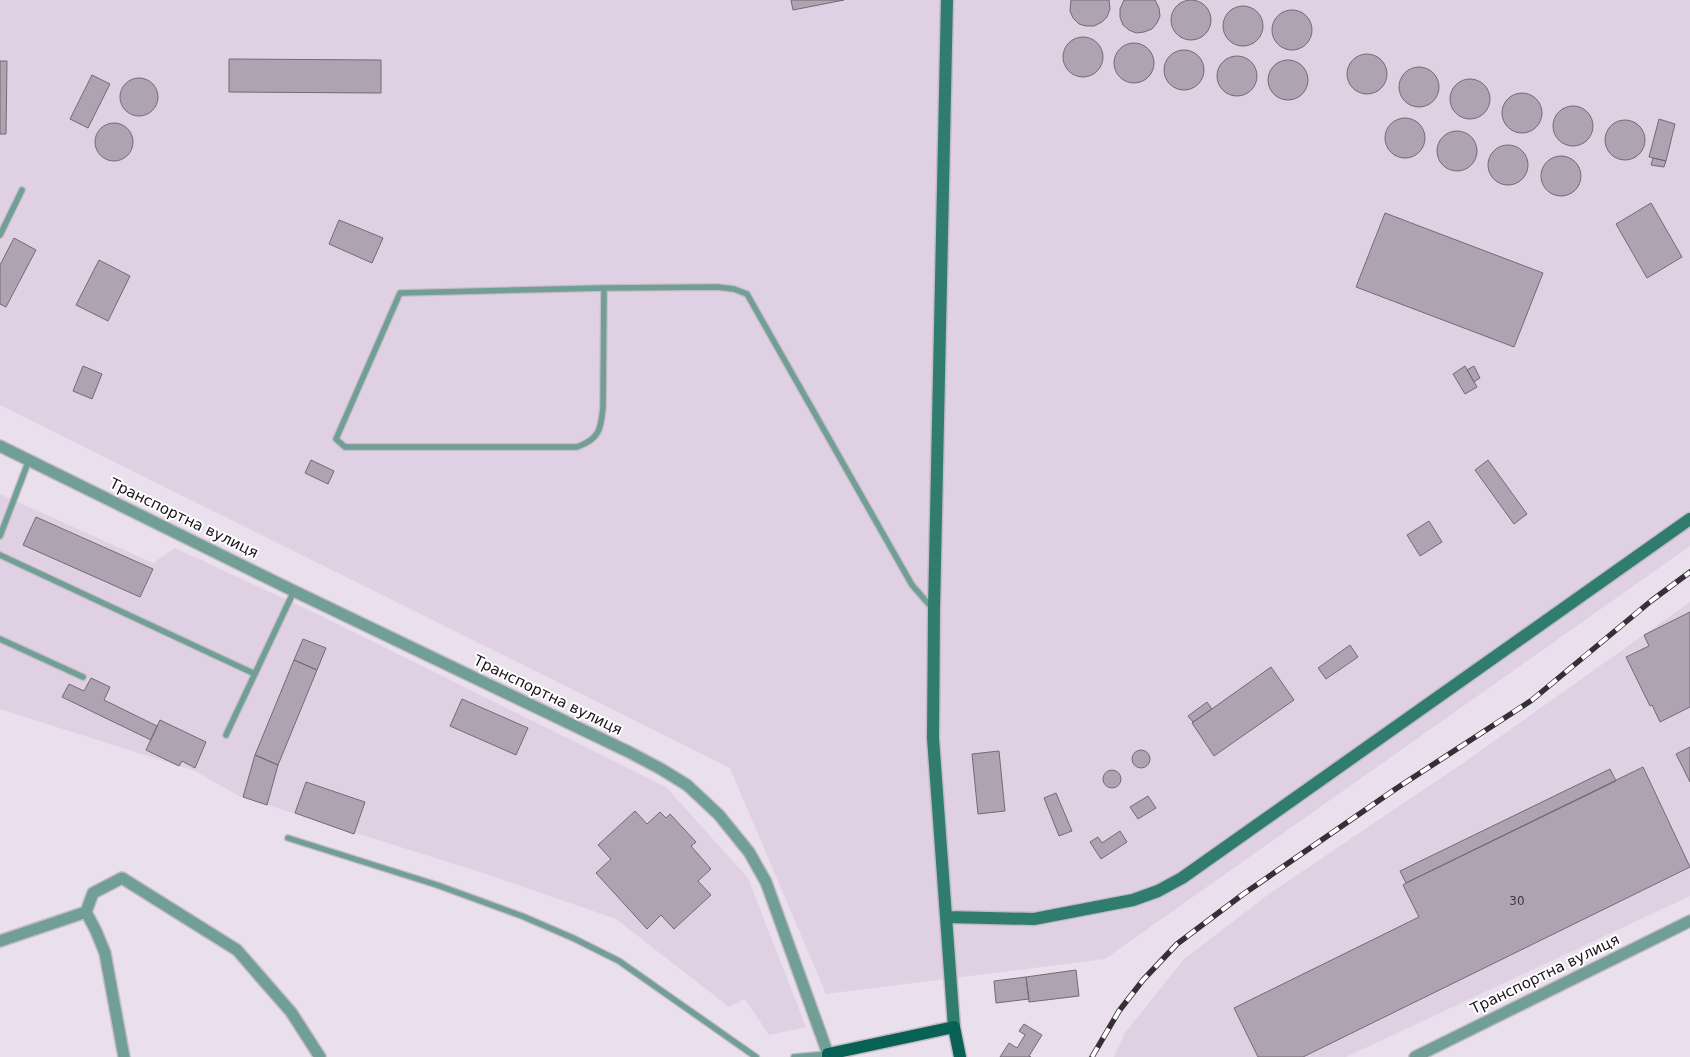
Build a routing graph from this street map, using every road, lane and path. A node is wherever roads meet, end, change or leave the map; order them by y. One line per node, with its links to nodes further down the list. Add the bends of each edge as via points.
1 (947, 0): 11 (street)
2 (22, 190): 3 (lane)
3 (0, 236)
4 (604, 288): 4 (lane, via 400,293 336,439 346,447 577,447 590,442 598,433 604,407); 11 (lane, via 718,287 747,294 912,585)
5 (0, 446): 6 (street, Транспортна вулиця)
6 (29, 460): 8 (lane); 10 (street, Транспортна вулиця)
7 (1690, 518): 18 (street, via 1182,878 1158,891 1133,900 1034,919)
8 (0, 536)
9 (0, 555): 13 (lane)
10 (294, 591): 13 (lane); 22 (street, Транспортна вулиця, via 629,752 686,785 719,815 749,852 766,882)
11 (934, 610): 18 (street, via 934,738)
12 (0, 639): 14 (lane)
13 (255, 674): 15 (lane)
14 (83, 677)
15 (226, 735)
16 (288, 838): 25 (lane, via 438,885 573,938 619,961)
17 (86, 912): 20 (street); 23 (street, via 105,953); 24 (street, via 93,893 122,878 155,898 237,950 291,1012)
18 (947, 917): 21 (street)
19 (1690, 921): 28 (street, Транспортна вулиця)
20 (0, 941)
21 (954, 1027): 22 (main road); 27 (main road)
22 (828, 1055): 26 (lane)
23 (124, 1057)
24 (320, 1057)
25 (756, 1057)
26 (794, 1057)
27 (960, 1057)
28 (1415, 1057)

